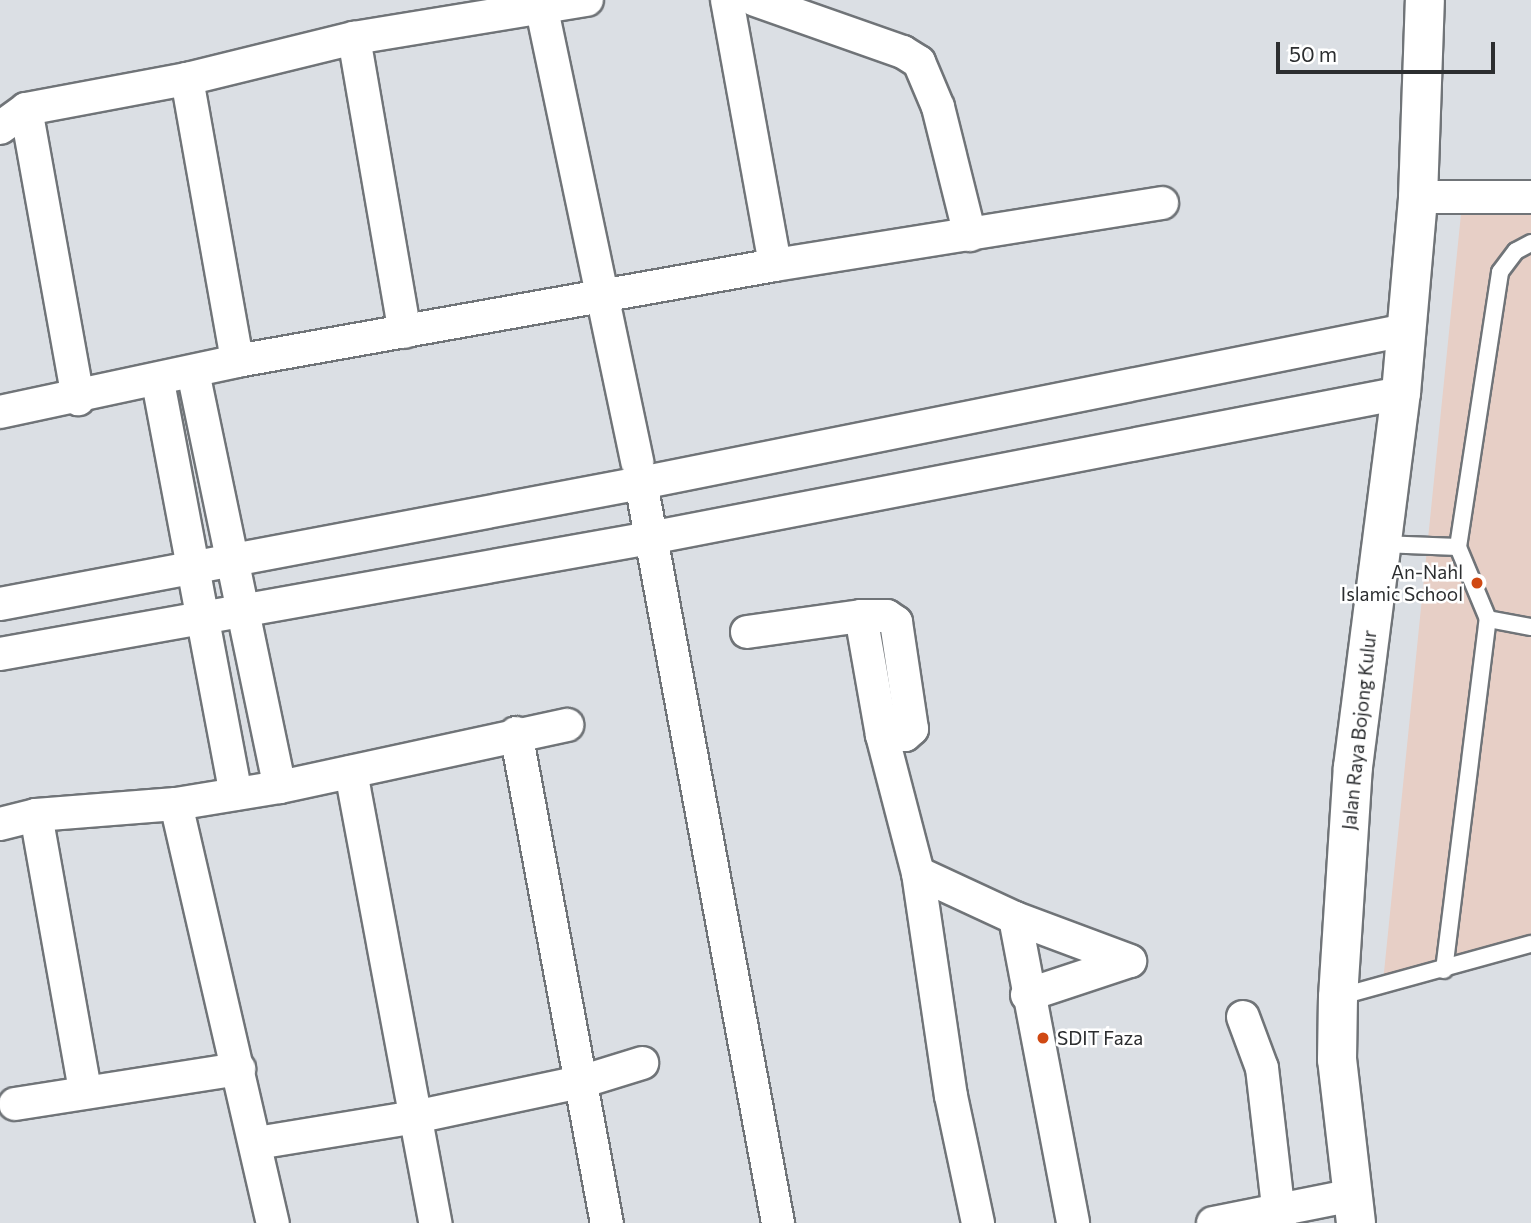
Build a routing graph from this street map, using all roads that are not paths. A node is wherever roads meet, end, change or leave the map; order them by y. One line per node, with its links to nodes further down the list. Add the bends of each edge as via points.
1 (587, 0): 5 (street)
2 (727, 0): 15 (street)
3 (755, 0): 13 (street, via 903,52 919,62 935,97)
4 (1425, 0): 10 (main road, Jalan Raya Bojong Kulur)
5 (541, 5): 6 (street); 16 (street)
6 (354, 38): 7 (street); 18 (street)
7 (187, 79): 8 (street); 19 (street)
8 (26, 109): 9 (street); 23 (street)
9 (0, 128)
10 (1418, 197): 11 (street); 17 (main road, Jalan Raya Bojong Kulur)
11 (1531, 197)
12 (1162, 203): 13 (street)
13 (970, 235): 15 (street)
14 (1531, 243): 28 (lane, via 1516,251 1500,272)
15 (775, 265): 16 (street)
16 (603, 298): 18 (street); 25 (street)
17 (1405, 330): 22 (main road, Jalan Raya Bojong Kulur); 25 (street)
18 (405, 332): 19 (street)
19 (237, 361): 20 (street)
20 (194, 372): 21 (street); 29 (street)
21 (158, 382): 23 (street); 30 (street)
22 (1401, 393): 26 (street); 27 (main road, Jalan Raya Bojong Kulur)
23 (78, 399): 24 (street)
24 (0, 412)
25 (639, 473): 26 (street); 29 (street)
26 (650, 538): 32 (street); 65 (street)
27 (1379, 544): 28 (lane); 51 (main road, Jalan Raya Bojong Kulur, via 1353,767)
28 (1458, 547): 34 (lane)
29 (235, 561): 30 (street); 32 (street)
30 (193, 567): 31 (street); 33 (street)
31 (0, 604)
32 (246, 611): 33 (street); 41 (street)
33 (203, 619): 37 (street); 42 (street)
34 (1488, 619): 35 (lane); 49 (lane)
35 (1531, 627)
36 (747, 632): 46 (street, via 861,616 887,616 896,622 912,729 905,735 882,735)
37 (0, 654)
38 (567, 725): 39 (street)
39 (516, 733): 40 (street); 55 (street)
40 (351, 772): 41 (street); 58 (street)
41 (280, 787): 42 (street)
42 (236, 794): 43 (street)
43 (176, 804): 44 (street); 54 (street)
44 (36, 815): 45 (street); 56 (street)
45 (0, 824)
46 (918, 873): 47 (street); 66 (street, via 951,1096)
47 (1015, 918): 50 (street); 50 (street, via 1130,961)
48 (1531, 944): 49 (lane)
49 (1444, 970): 51 (lane)
50 (1027, 995): 67 (street)
51 (1338, 997): 60 (main road, Jalan Raya Bojong Kulur, via 1337,1060)
52 (1243, 1017): 61 (street, via 1262,1068)
53 (642, 1063): 55 (street)
54 (239, 1069): 56 (street); 59 (street)
55 (584, 1082): 58 (street); 64 (street)
56 (85, 1091): 57 (street)
57 (15, 1104)
58 (415, 1117): 59 (street); 63 (street)
59 (257, 1143): 62 (street)
60 (1355, 1209): 61 (street)
61 (1279, 1217): 68 (street)
62 (273, 1223)
63 (435, 1223)
64 (607, 1223)
65 (778, 1223)
66 (978, 1223)
67 (1073, 1223)
68 (1213, 1223)

